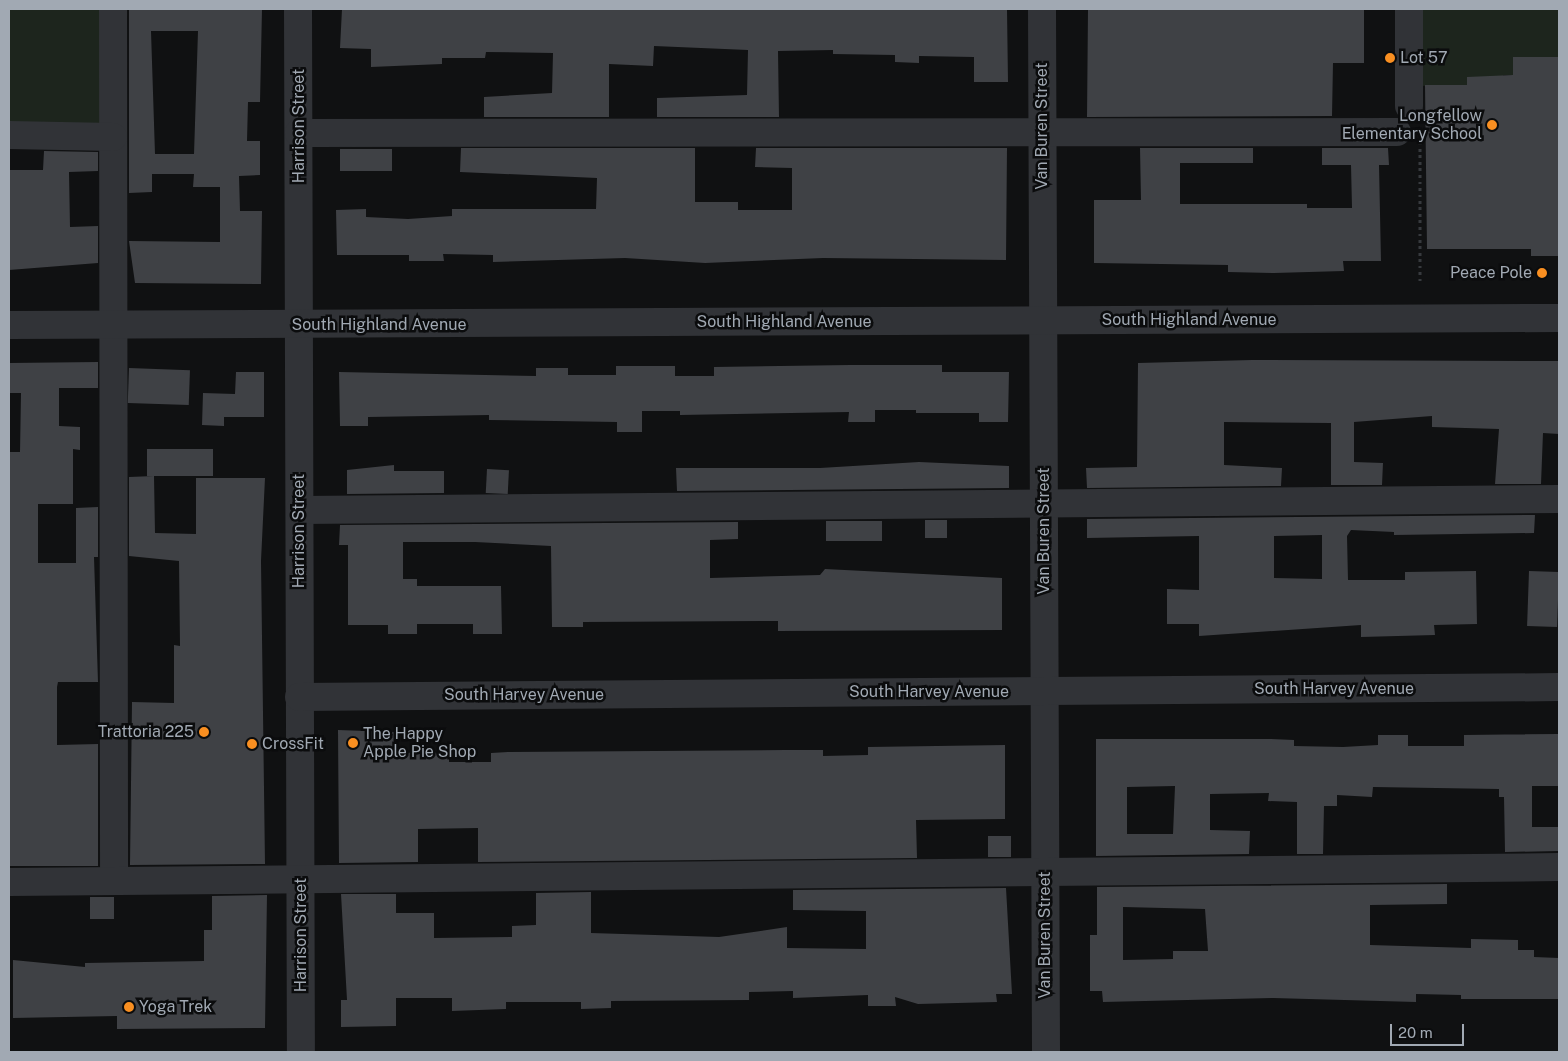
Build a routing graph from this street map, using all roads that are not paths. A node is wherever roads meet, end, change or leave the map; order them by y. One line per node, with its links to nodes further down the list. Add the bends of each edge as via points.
1 (113, 9): 10 (street)
2 (298, 9): 7 (street, Harrison Street)
3 (1042, 9): 6 (street, Van Buren Street)
4 (1409, 9): 5 (street)
5 (1408, 106)
6 (1042, 130): 7 (street); 8 (street); 12 (street, Van Buren Street)
7 (299, 133): 15 (street, Harrison Street)
8 (1409, 133)
9 (9, 135): 10 (street)
10 (113, 137): 14 (street)
11 (1559, 318): 12 (street, South Highland Avenue)
12 (1043, 321): 15 (street, South Highland Avenue); 17 (street, Van Buren Street)
13 (9, 324): 14 (street, South Highland Avenue)
14 (113, 324): 15 (street, South Highland Avenue); 25 (street)
15 (299, 325): 18 (street, Harrison Street)
16 (1559, 499): 17 (street)
17 (1044, 504): 18 (street); 20 (street, Van Buren Street)
18 (300, 510): 21 (street, Harrison Street)
19 (1559, 687): 20 (street, South Harvey Avenue)
20 (1044, 691): 21 (street, South Harvey Avenue); 23 (street, Van Buren Street)
21 (298, 697): 24 (street, Harrison Street)
22 (1559, 867): 23 (street)
23 (1045, 872): 24 (street); 28 (street, Van Buren Street)
24 (301, 879): 25 (street); 27 (street, Harrison Street)
25 (114, 881): 26 (street)
26 (9, 882)
27 (301, 1052)
28 (1046, 1052)

